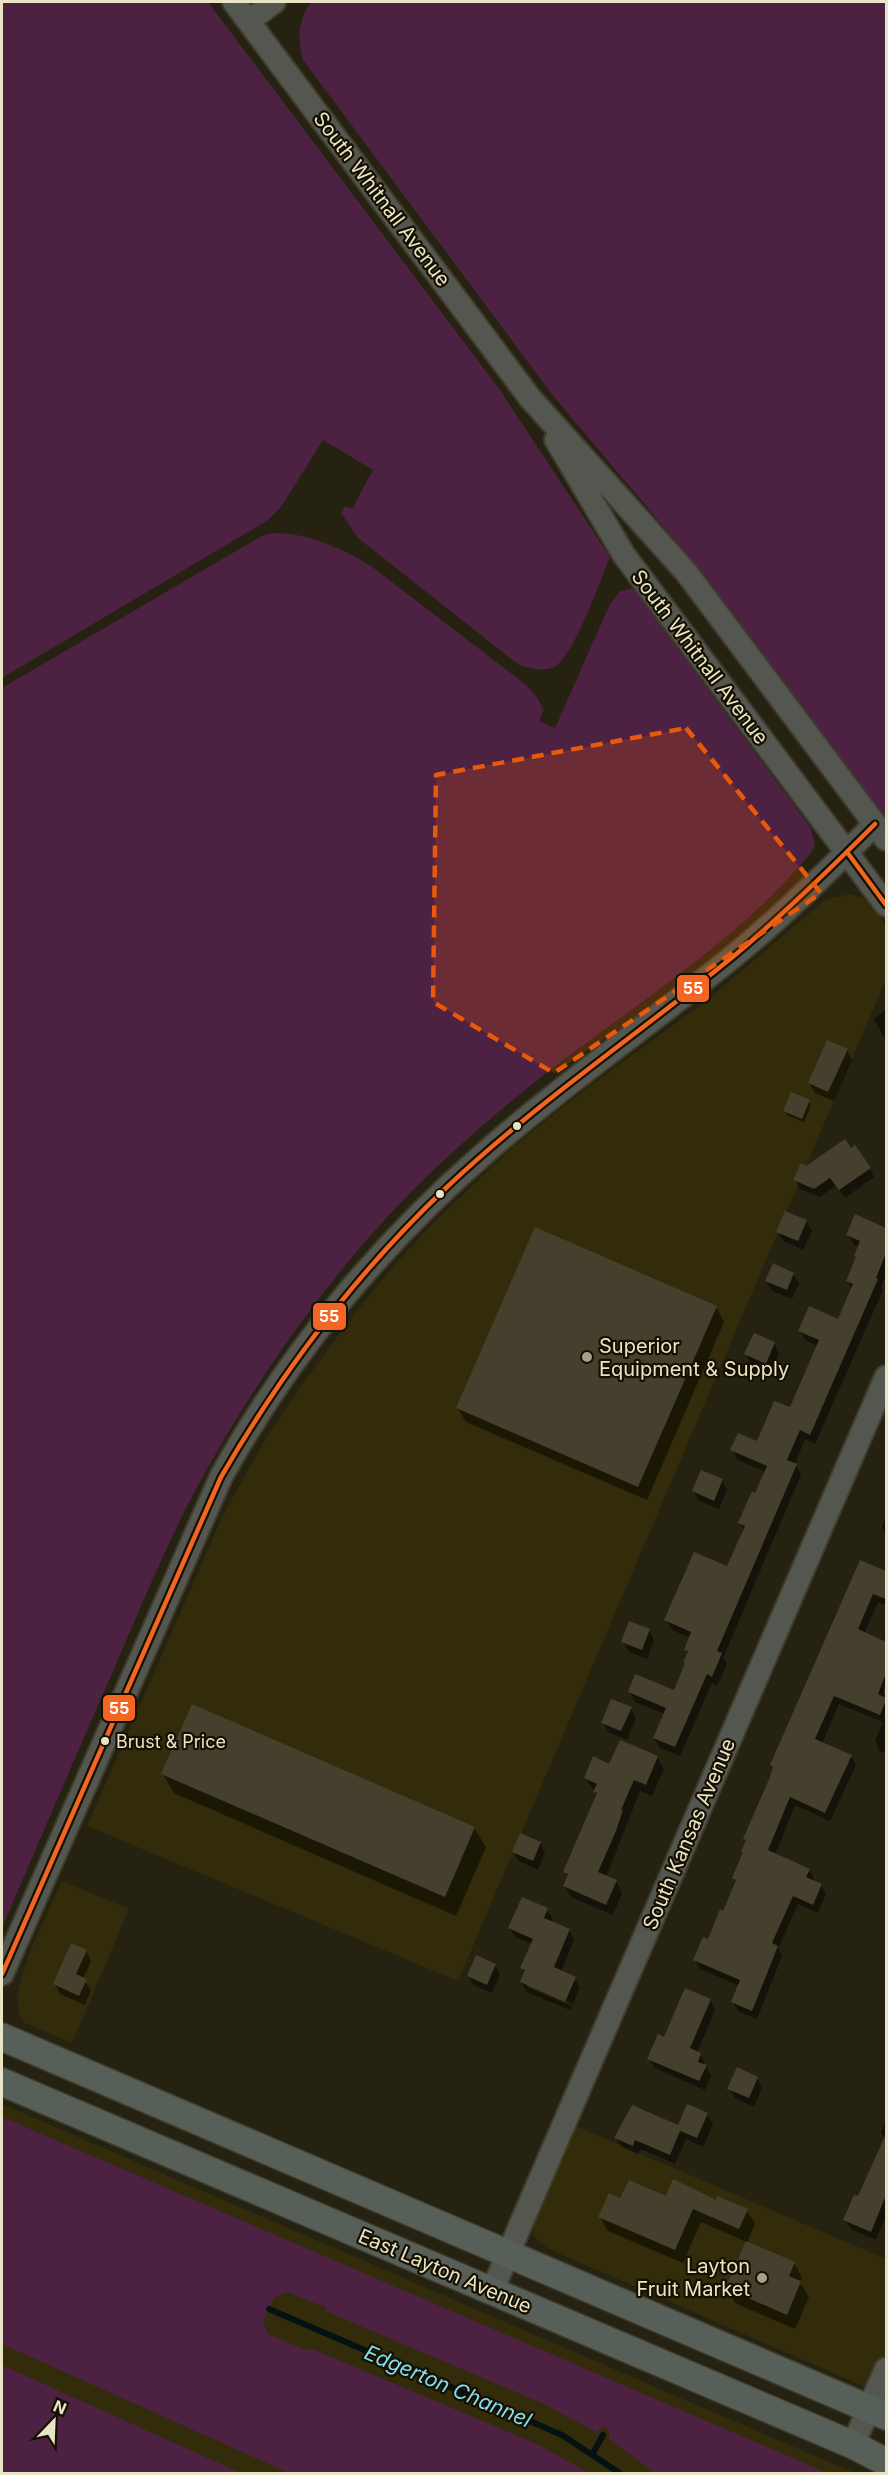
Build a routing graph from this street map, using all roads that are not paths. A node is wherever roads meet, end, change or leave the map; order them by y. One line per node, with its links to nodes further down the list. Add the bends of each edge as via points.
1 (234, 2): 3 (street, South Whitnall Avenue)
2 (274, 2): 3 (street)
3 (249, 21): 4 (street, South Whitnall Avenue)
4 (530, 398): 5 (street, South Whitnall Avenue, via 686,572); 6 (street, South Whitnall Avenue, via 624,555)
5 (881, 831): 6 (street)
6 (847, 852): 7 (street, South Whitnall Avenue); 9 (street, via 735,955 590,1067 465,1171 390,1244 282,1378 221,1477)
7 (886, 905)
8 (886, 1377): 12 (street, South Kansas Avenue)
9 (2, 1974)
10 (2, 2037): 12 (main road, East Layton Avenue)
11 (2, 2082): 13 (main road, East Layton Avenue)
12 (508, 2253): 13 (street, South Kansas Avenue); 15 (main road, East Layton Avenue)
13 (492, 2290): 16 (main road, East Layton Avenue)
14 (886, 2369): 15 (street)
15 (878, 2412): 16 (street)
16 (853, 2445): 17 (main road, East Layton Avenue)
17 (886, 2462)

